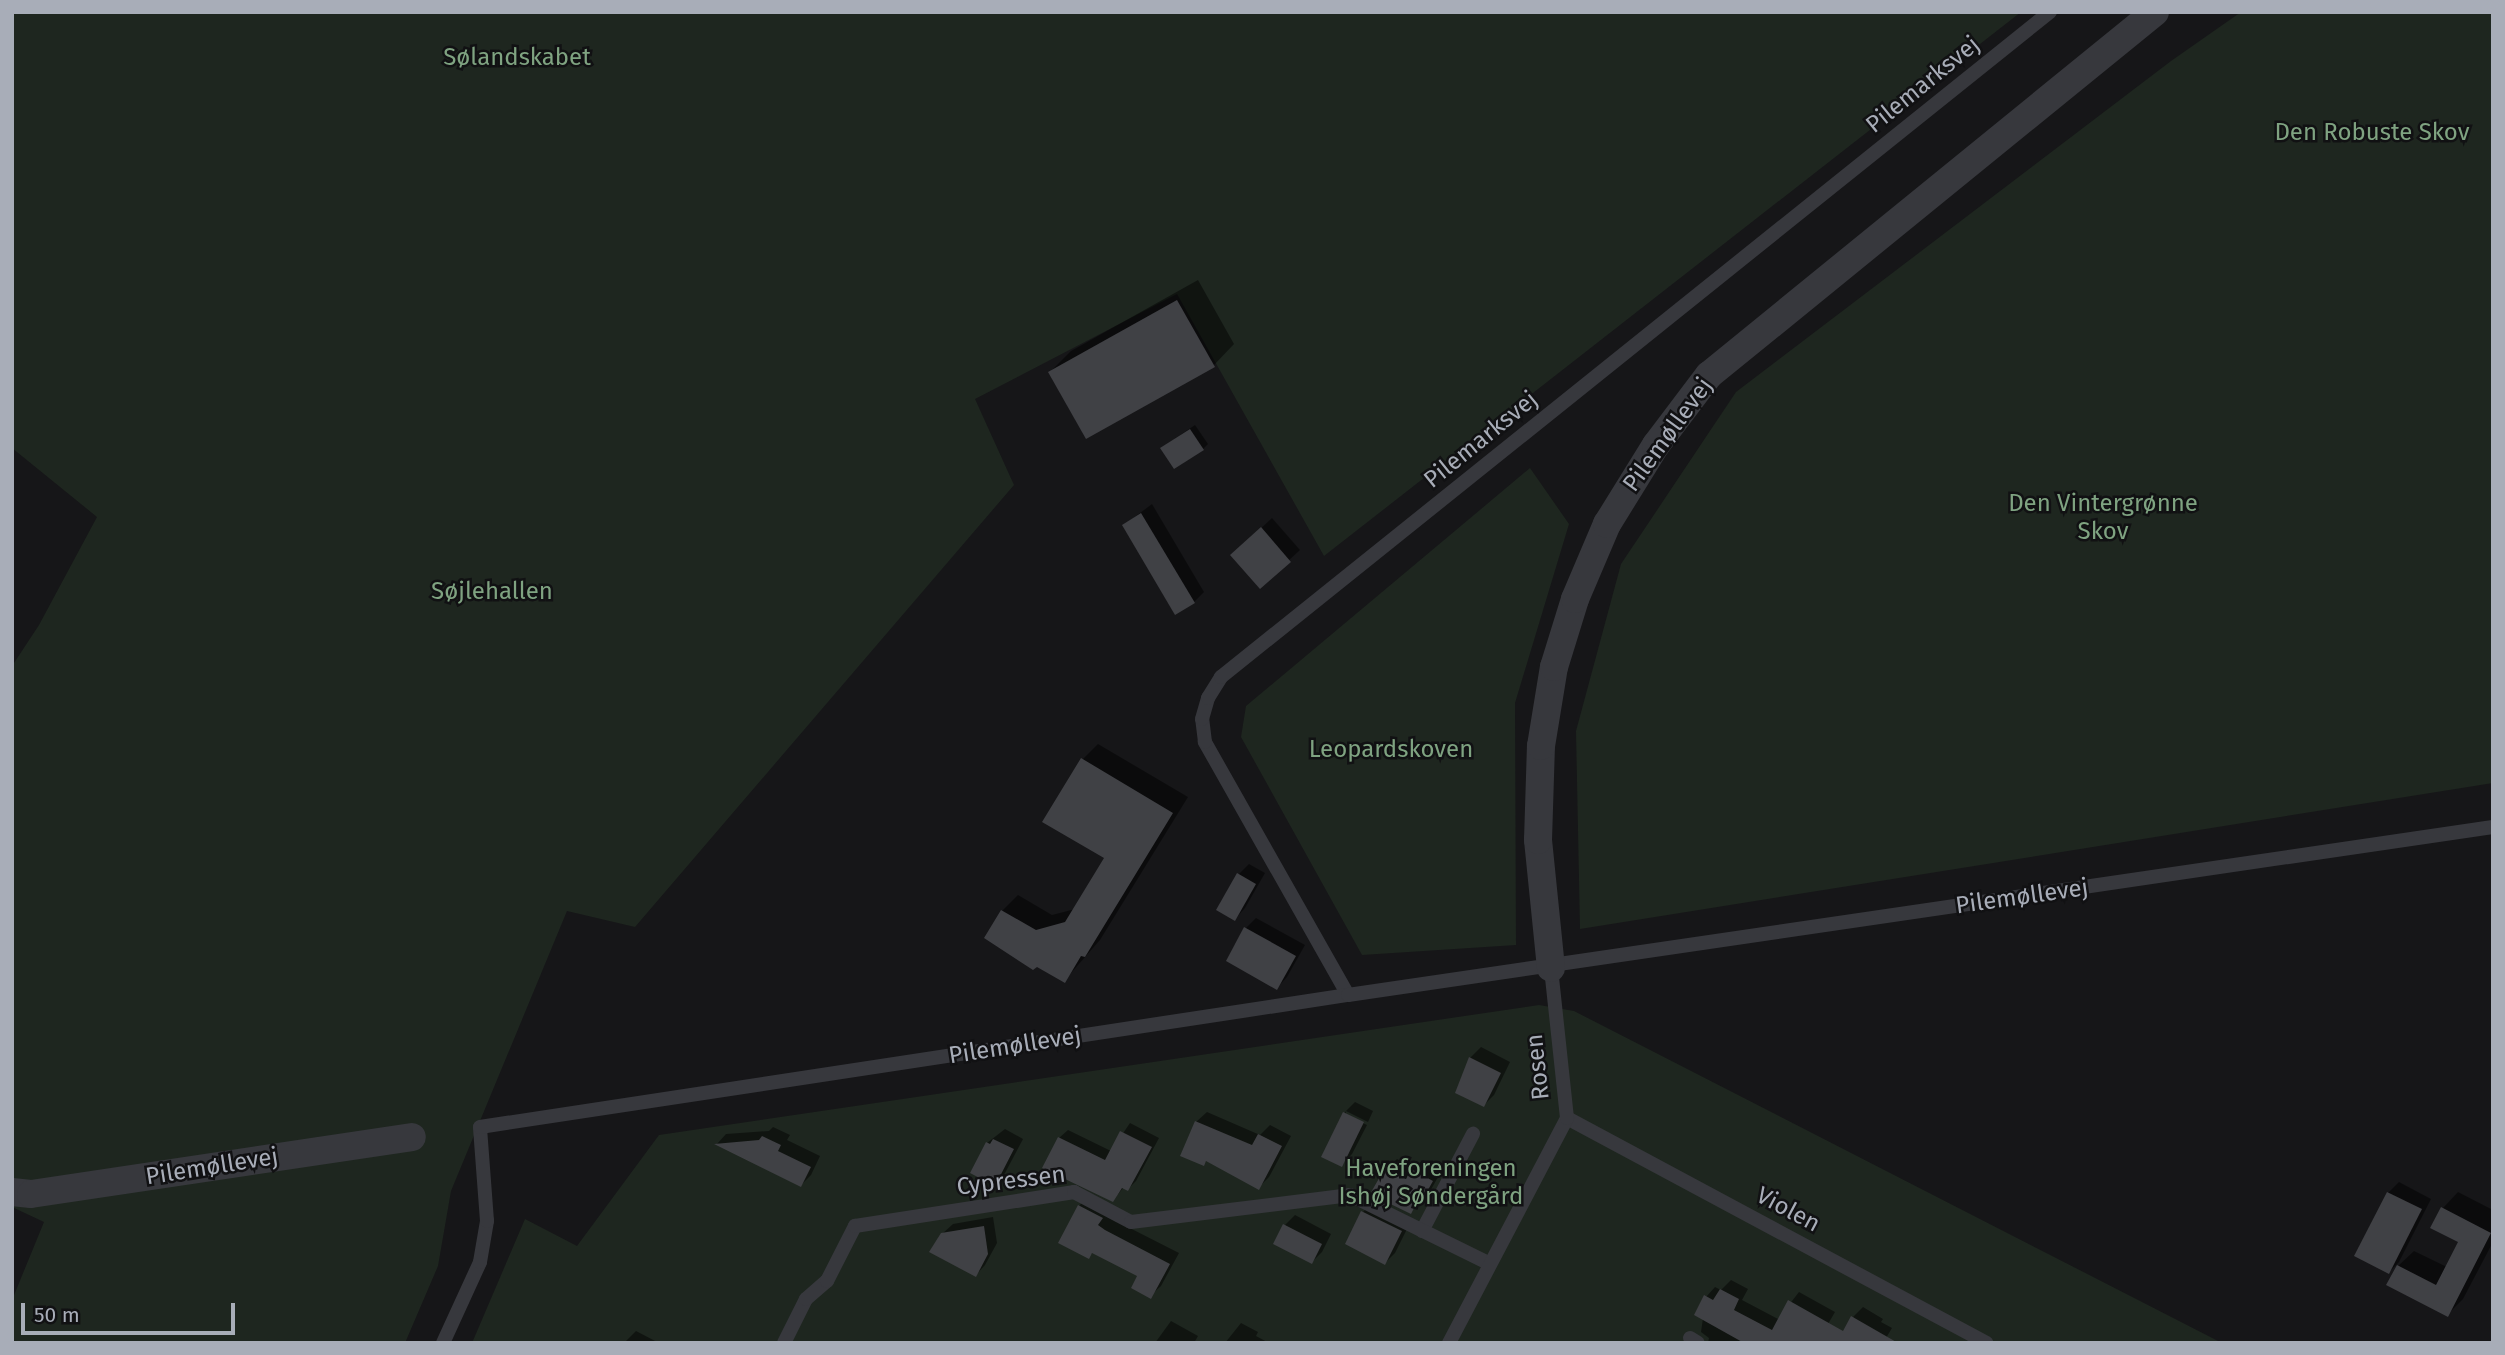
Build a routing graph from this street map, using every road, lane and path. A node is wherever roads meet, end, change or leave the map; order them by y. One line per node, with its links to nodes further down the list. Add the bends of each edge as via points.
1 (2050, 12): 5 (lane, Pilemarksvej, via 1222,677 1208,698 1202,719 1205,742)
2 (2155, 12): 4 (street, Pilemøllevej, via 1709,376 1656,445 1607,524 1575,599 1554,667 1541,746 1538,840)
3 (2493, 827): 4 (lane, Pilemøllevej)
4 (1551, 968): 5 (lane, Pilemøllevej); 6 (lane, Rosen)
5 (1348, 995): 12 (lane, Pilemøllevej, via 480,1127 487,1221 480,1262)
6 (1567, 1118): 11 (lane, Rosen); 15 (lane, Violen)
7 (1473, 1134): 10 (lane)
8 (412, 1137): 9 (street, Pilemøllevej, via 30,1194)
9 (12, 1192)
10 (1422, 1231): 11 (lane, Cypressen); 13 (lane, Cypressen, via 1350,1195 1131,1222 1074,1192 855,1226 827,1281 806,1299)
11 (1490, 1264): 14 (lane, Rosen)
12 (443, 1343)
13 (784, 1343)
14 (1449, 1343)
15 (1987, 1343)

